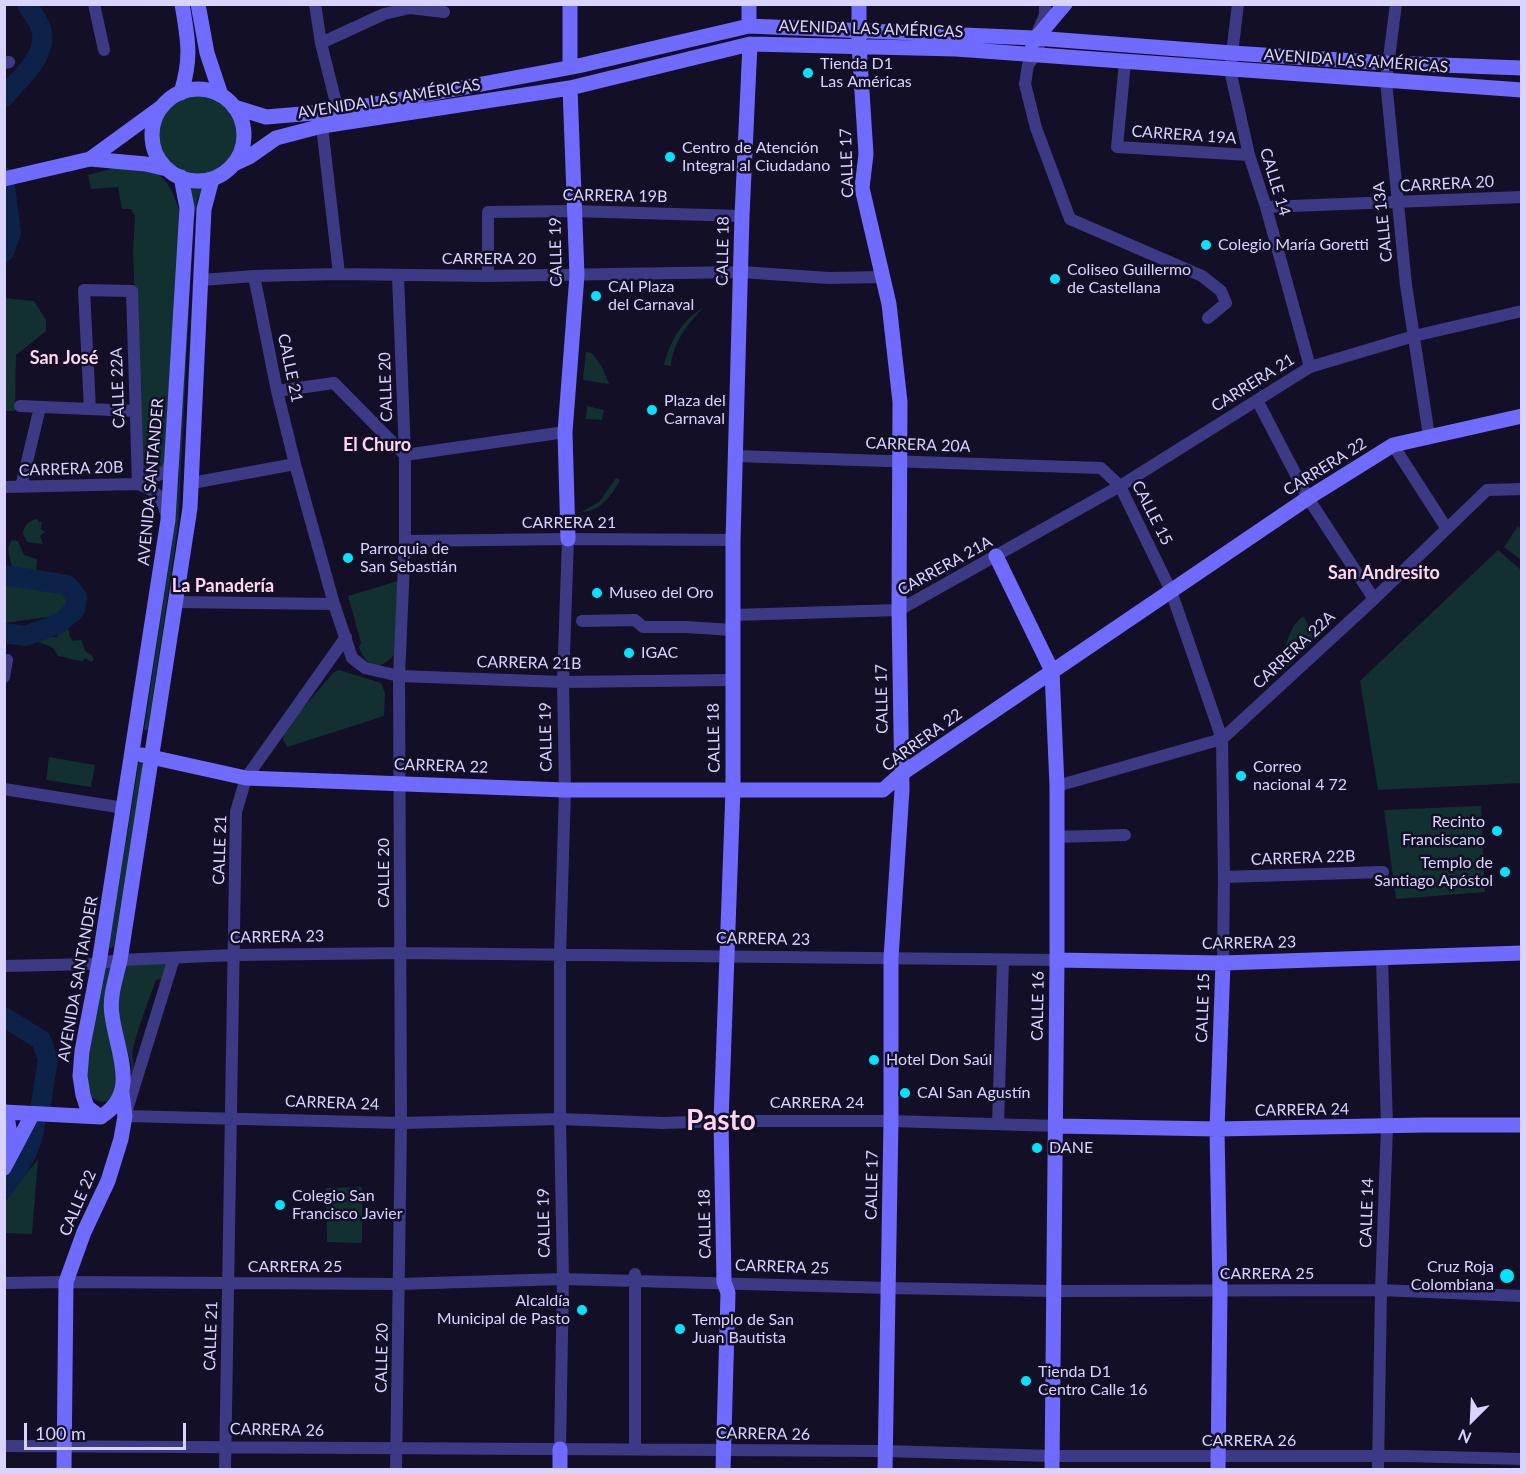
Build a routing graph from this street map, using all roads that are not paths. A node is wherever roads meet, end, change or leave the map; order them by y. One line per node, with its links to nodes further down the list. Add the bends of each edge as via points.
1 (94, 4): 20 (street)
2 (182, 4): 31 (street, via 189,62)
3 (198, 4): 32 (street)
4 (315, 4): 18 (street)
5 (570, 4): 25 (street, CALLE 19)
6 (749, 4): 15 (street, CALLE 18)
7 (859, 4): 16 (street, CALLE 17)
8 (1045, 4): 17 (street)
9 (1065, 4): 17 (street)
10 (1078, 4): 17 (street)
11 (1238, 4): 21 (street, CALLE 14)
12 (1396, 4): 24 (street, CALLE 13A)
13 (410, 6): 14 (street); 18 (street)
14 (444, 12)
15 (749, 26): 16 (street, AVENIDA LAS AMÉRICAS); 19 (street, CALLE 18); 25 (street, AVENIDA LAS AMÉRICAS)
16 (859, 38): 17 (street, AVENIDA LAS AMÉRICAS); 19 (street, AVENIDA LAS AMÉRICAS); 22 (street, AVENIDA LAS AMÉRICAS); 55 (street, CALLE 17, via 866,154 862,188)
17 (1040, 38): 21 (street, AVENIDA LAS AMÉRICAS); 22 (street)
18 (321, 43): 35 (street)
19 (750, 44): 29 (street, AVENIDA LAS AMÉRICAS); 48 (street, CALLE 18)
20 (104, 50)
21 (1232, 53): 24 (street, AVENIDA LAS AMÉRICAS); 27 (street, CALLE 14)
22 (1029, 58): 23 (street, AVENIDA LAS AMÉRICAS); 58 (street, via 1025,84 1036,128 1070,219 1202,276 1221,291 1226,303)
23 (1125, 62): 27 (street, AVENIDA LAS AMÉRICAS); 37 (street, CARRERA 19A, via 1117,147)
24 (1388, 63): 26 (street, AVENIDA LAS AMÉRICAS); 28 (street, CALLE 13A)
25 (570, 67): 29 (street, CALLE 19); 35 (street, AVENIDA LAS AMÉRICAS)
26 (1521, 68)
27 (1230, 70): 28 (street, AVENIDA LAS AMÉRICAS); 37 (street, CALLE 14)
28 (1386, 81): 30 (street, AVENIDA LAS AMÉRICAS); 45 (street, CALLE 13A)
29 (570, 88): 36 (street, AVENIDA LAS AMÉRICAS); 47 (street, CALLE 19)
30 (1521, 90)
31 (181, 93): 32 (street, via 201,89); 33 (street)
32 (221, 96): 34 (street)
33 (162, 107): 38 (street); 40 (street, via 155,119 153,146)
34 (234, 107): 35 (street, AVENIDA LAS AMÉRICAS, via 266,117); 39 (street, via 242,120 244,135)
35 (338, 111)
36 (322, 126): 39 (street, AVENIDA LAS AMÉRICAS, via 276,138); 50 (street)
37 (1249, 156): 46 (street, CALLE 14)
38 (90, 159): 40 (street); 42 (street)
39 (234, 164): 43 (street)
40 (167, 169): 41 (street)
41 (181, 177): 43 (street, via 196,181); 73 (street, AVENIDA SANTANDER, via 187,207)
42 (4, 179)
43 (212, 179): 56 (street, via 204,209)
44 (1521, 197): 45 (street, CARRERA 20)
45 (1397, 203): 46 (street, CARRERA 20); 59 (street, CALLE 13A)
46 (1266, 207): 60 (street, CALLE 14)
47 (573, 211): 48 (street, CARRERA 19B); 51 (street, CALLE 19); 54 (street, CARRERA 19B, via 488,212)
48 (742, 216): 49 (street, CALLE 18)
49 (741, 272): 51 (street, CARRERA 20); 55 (street, CARRERA 20); 72 (street, CALLE 18)
50 (339, 274): 52 (street, CARRERA 20); 53 (street, CARRERA 20)
51 (577, 274): 54 (street, CARRERA 20); 68 (street, CALLE 19)
52 (254, 276): 56 (street, CARRERA 20); 61 (street, CALLE 21)
53 (398, 276): 54 (street, CARRERA 20); 71 (street, CALLE 20)
54 (488, 276)
55 (884, 277): 74 (street, CALLE 17, via 900,402)
56 (202, 280): 78 (street)
57 (1521, 311): 59 (street, CARRERA 21)
58 (1208, 318)
59 (1414, 336): 60 (street, CARRERA 21); 69 (street, CALLE 13A)
60 (1310, 367): 62 (street, CARRERA 21)
61 (277, 391): 71 (street, via 334,383); 75 (street, CALLE 21)
62 (1257, 400): 79 (street, CARRERA 21); 83 (street)
63 (20, 406): 64 (street)
64 (40, 407): 65 (street); 81 (street)
65 (90, 409): 66 (street); 66 (street, CALLE 22A, via 84,290 132,291)
66 (135, 411): 77 (street, CALLE 22A)
67 (1521, 416): 69 (street, CARRERA 22)
68 (565, 432): 71 (street); 86 (street, CALLE 19)
69 (1429, 436): 70 (street, CARRERA 22)
70 (1394, 445): 83 (street, CARRERA 22); 85 (street)
71 (405, 454): 88 (street, CALLE 20)
72 (735, 456): 74 (street, CARRERA 20A); 87 (street, CALLE 18)
73 (173, 460): 77 (street, CARRERA 20B, via 165,472); 84 (street, AVENIDA SANTANDER)
74 (900, 461): 76 (street, CARRERA 20A); 94 (street, CALLE 17)
75 (295, 464): 78 (street); 93 (street, CALLE 21)
76 (1101, 468): 79 (street, CALLE 15)
77 (138, 483): 81 (street, CARRERA 20B); 84 (street, CARRERA 20B, via 156,492)
78 (192, 483): 92 (street)
79 (1120, 486): 89 (street, CARRERA 21A); 90 (street, CALLE 15)
80 (5, 487): 81 (street, CARRERA 20B)
81 (21, 487)
82 (1521, 489): 85 (street, CARRERA 22A, via 1487,490)
83 (1308, 498): 90 (street, CARRERA 22); 91 (street)
84 (168, 520): 105 (street, AVENIDA SANTANDER)
85 (1447, 529): 91 (street, CARRERA 22A)
86 (568, 538): 87 (street, CARRERA 21); 88 (street, CARRERA 21); 103 (street, CALLE 19)
87 (733, 540): 96 (street, CALLE 18)
88 (405, 541): 100 (street, CALLE 20)
89 (996, 556): 94 (street, CARRERA 21A); 99 (street, CALLE 16)
90 (1171, 591): 99 (street, CARRERA 22); 104 (street, CALLE 15)
91 (1374, 599): 104 (street, CARRERA 22A)
92 (175, 602): 93 (street); 106 (street)
93 (334, 604): 97 (street, CALLE 21)
94 (899, 610): 96 (street, CARRERA 21A); 107 (street, CALLE 17)
95 (582, 621): 96 (street, CARRERA 21A, via 635,620 643,627)
96 (732, 622): 102 (street, CALLE 18)
97 (346, 637): 100 (street, CARRERA 21B, via 352,658 365,668); 108 (street, CALLE 21)
98 (7, 660): 101 (street)
99 (1052, 671): 107 (street, CARRERA 22); 110 (street, CALLE 16)
100 (399, 676): 103 (street, CARRERA 21B); 109 (street, CALLE 20)
101 (4, 677)
102 (731, 680): 103 (street, CARRERA 21B); 112 (street, CALLE 18)
103 (563, 682): 113 (street, CALLE 19)
104 (1222, 739): 110 (street, CARRERA 22A); 118 (street, CALLE 15)
105 (133, 753): 106 (street, CARRERA 22); 114 (street, AVENIDA SANTANDER)
106 (151, 758): 108 (street, CARRERA 22); 127 (street)
107 (902, 774): 112 (street, CARRERA 22, via 883,790); 125 (street, CALLE 17)
108 (246, 778): 109 (street, CARRERA 22); 121 (street, CALLE 21, via 236,812)
109 (400, 782): 113 (street, CARRERA 22); 119 (street, CALLE 20)
110 (1057, 786): 116 (street, CALLE 16)
111 (4, 789): 114 (street)
112 (733, 789): 113 (street, CARRERA 22); 123 (street, CALLE 18)
113 (566, 790): 122 (street, CALLE 19)
114 (124, 808): 130 (street, AVENIDA SANTANDER)
115 (1125, 835): 116 (street)
116 (1056, 837): 129 (street, CALLE 16)
117 (1383, 873): 118 (street, CARRERA 22B)
118 (1224, 877): 131 (street, CALLE 15)
119 (402, 953): 121 (street, CARRERA 23); 122 (street, CARRERA 23); 144 (street, CALLE 20)
120 (1521, 953): 126 (street, CARRERA 23)
121 (233, 955): 124 (street, CARRERA 23); 140 (street, CALLE 21)
122 (560, 955): 123 (street, CARRERA 23); 141 (street, CALLE 19)
123 (726, 956): 125 (street, CARRERA 23); 142 (street, CALLE 18)
124 (174, 958): 127 (street, CARRERA 23); 138 (street, CALLE 22)
125 (891, 958): 128 (street, CARRERA 23); 143 (street, CALLE 17)
126 (1382, 958): 131 (street, CARRERA 23); 148 (street, CALLE 14)
127 (120, 960): 130 (street, CARRERA 23); 134 (street, via 111,1015 123,1062)
128 (1003, 960): 129 (street, CARRERA 23); 145 (street)
129 (1057, 960): 131 (street, CARRERA 23); 147 (street, CALLE 16)
130 (99, 963): 132 (street, CARRERA 23); 133 (street, AVENIDA SANTANDER, via 81,1051)
131 (1223, 963): 149 (street, CALLE 15)
132 (4, 966)
133 (80, 1076): 137 (street, via 74,1107); 139 (street, AVENIDA SANTANDER, via 87,1107)
134 (122, 1094): 138 (street); 139 (street)
135 (5, 1112): 136 (street, CARRERA 24); 150 (street, via 9,1128)
136 (33, 1115): 137 (street, CARRERA 24); 150 (street)
137 (60, 1116): 139 (street, CARRERA 24)
138 (125, 1116): 139 (street, CARRERA 24); 140 (street, CARRERA 24); 153 (street, CALLE 22, via 108,1181)
139 (100, 1117)
140 (231, 1118): 144 (street, CARRERA 24); 156 (street, CALLE 21)
141 (560, 1119): 142 (street, CARRERA 24); 144 (street, CARRERA 24); 152 (street, CALLE 19)
142 (721, 1121): 143 (street, CARRERA 24); 154 (street, CALLE 18)
143 (891, 1121): 145 (street, CARRERA 24); 158 (street, CALLE 17)
144 (401, 1123): 157 (street, CALLE 20)
145 (998, 1124): 147 (street, CARRERA 24)
146 (1521, 1125): 148 (street, CARRERA 24)
147 (1057, 1126): 149 (street, CARRERA 24); 160 (street, CALLE 16)
148 (1387, 1127): 149 (street, CARRERA 24); 159 (street, CALLE 14)
149 (1217, 1130): 161 (street, CALLE 15)
150 (6, 1166)
151 (635, 1277): 152 (street, CARRERA 25); 154 (street, CARRERA 25); 168 (street)
152 (563, 1279): 157 (street, CARRERA 25); 167 (street, CALLE 19)
153 (66, 1282): 155 (street, CARRERA 25); 156 (street, CARRERA 25); 165 (street, CALLE 22)
154 (724, 1282): 158 (street, CARRERA 25); 169 (street, CALLE 18, via 728,1293)
155 (4, 1283)
156 (229, 1283): 157 (street, CARRERA 25); 164 (street, CALLE 21)
157 (399, 1284): 166 (street, CALLE 20)
158 (889, 1288): 160 (street, CARRERA 25); 170 (street, CALLE 17)
159 (1381, 1290): 161 (street, CARRERA 25); 162 (street, CARRERA 25); 174 (street, CALLE 14)
160 (1054, 1291): 161 (street, CARRERA 25); 172 (street, CALLE 16)
161 (1220, 1291): 173 (street, CALLE 15)
162 (1521, 1296)
163 (4, 1446): 165 (street, CARRERA 26)
164 (225, 1446): 165 (street, CARRERA 26); 166 (street, CARRERA 26); 176 (street, CALLE 21)
165 (63, 1447): 175 (street, CALLE 22)
166 (397, 1448): 167 (street, CARRERA 26); 177 (street, CALLE 20)
167 (560, 1449): 168 (street, CARRERA 26); 178 (street, CALLE 19)
168 (635, 1449): 169 (street, CARRERA 26)
169 (723, 1450): 170 (street, CARRERA 26); 179 (street, CALLE 18)
170 (886, 1451): 172 (street, CARRERA 26); 180 (street, CALLE 17)
171 (1521, 1459): 174 (street, CARRERA 26)
172 (1052, 1463): 173 (street, CARRERA 26)
173 (1218, 1463): 174 (street, CARRERA 26)
174 (1378, 1463)
175 (64, 1470)
176 (225, 1470)
177 (396, 1470)
178 (560, 1470)
179 (723, 1470)
180 (885, 1470)

